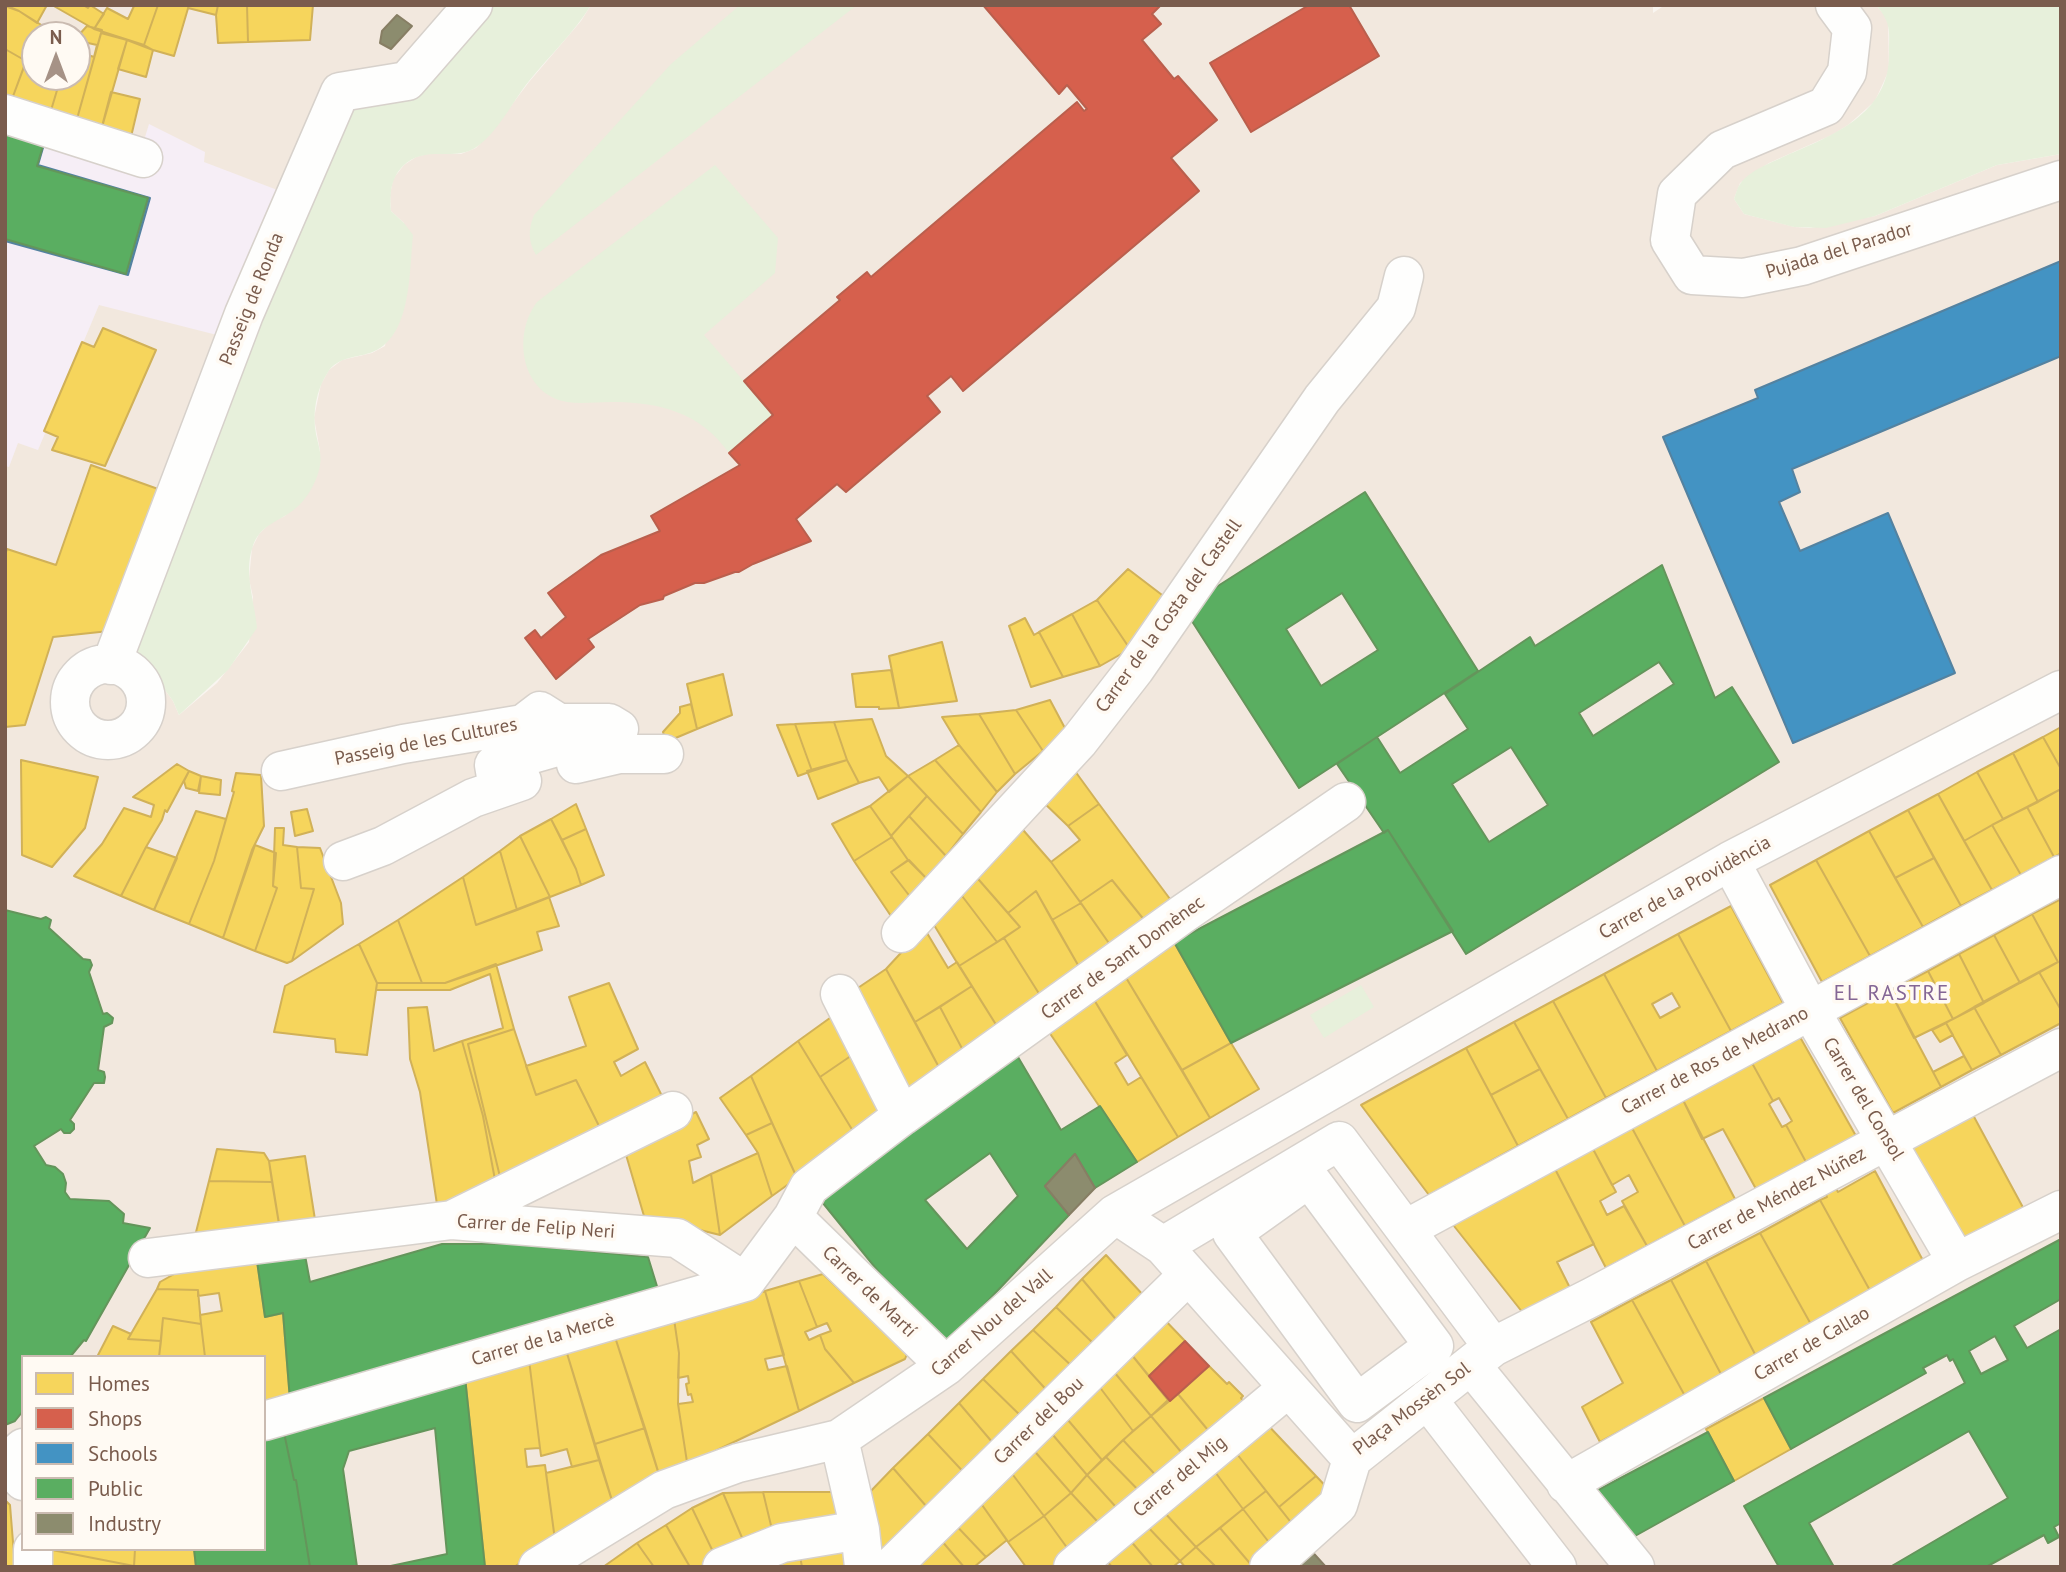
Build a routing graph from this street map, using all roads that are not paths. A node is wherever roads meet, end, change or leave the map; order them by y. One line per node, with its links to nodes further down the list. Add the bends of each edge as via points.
1 (473, 5): 7 (street, Passeig de Ronda, via 407,81 340,92 244,314)
2 (1835, 5): 5 (street, Pujada del Parador, via 1852,28 1847,72 1826,106 1723,150 1677,194 1670,240 1692,275 1743,278 1802,266)
3 (5, 114): 4 (street)
4 (143, 158)
5 (2061, 180)
6 (1404, 276): 16 (street, Carrer de la Costa del Castell, via 1396,307 1322,399 1135,669 1079,741)
7 (111, 665)
8 (2061, 690): 14 (street, Carrer de la Providència)
9 (664, 754): 11 (street, via 620,754)
10 (281, 771): 11 (street, Passeig de les Cultures, via 523,724 540,712 559,723 609,723 620,729 494,765)
11 (498, 789): 13 (street)
12 (1346, 802): 22 (street, Carrer de Sant Domènec)
13 (343, 861)
14 (1730, 861): 18 (street, Carrer del Consol); 20 (street, Carrer de la Providència)
15 (2061, 875): 18 (street, Carrer de Ros de Medrano)
16 (901, 933)
17 (840, 994): 22 (street)
18 (1810, 1010): 23 (street, Carrer del Consol); 29 (street, Carrer de Ros de Medrano)
19 (2061, 1048): 23 (street, Carrer de Méndez Núñez)
20 (1317, 1098): 24 (street); 26 (street, Carrer Nou del Vall)
21 (673, 1111): 28 (street)
22 (902, 1116): 27 (street, Carrer de Sant Domènec, via 809,1187)
23 (1887, 1140): 32 (street, Carrer del Consol); 36 (street, Carrer de Méndez Núñez)
24 (1339, 1141): 29 (street); 30 (street)
25 (2061, 1210): 32 (street, Carrer de Callao)
26 (1115, 1214): 30 (street, Plaça Mossèn Sol); 37 (street, Carrer Nou del Vall)
27 (793, 1217): 34 (street); 37 (street, Carrer de Martí)
28 (453, 1220): 31 (street, Carrer de Felip Neri); 34 (street, Carrer de Felip Neri, via 677,1238)
29 (1406, 1229): 36 (street)
30 (1163, 1246): 33 (street, Plaça Mossèn Sol)
31 (148, 1258)
32 (1957, 1262): 43 (street, Carrer de Callao)
33 (1188, 1275): 38 (street, Plaça Mossèn Sol); 47 (street, Carrer del Bou)
34 (745, 1282): 40 (street, Carrer de la Mercè)
35 (1434, 1346): 35 (street, Plaça Mossèn Sol, via 1357,1403 1232,1233 1309,1178)
36 (1482, 1356): 39 (street, Plaça Mossèn Sol); 43 (street)
37 (946, 1366): 41 (street, Carrer Nou del Vall)
38 (1287, 1388): 42 (street, Plaça Mossèn Sol); 48 (street, Carrer del Mig)
39 (1427, 1399): 42 (street, Plaça Mossèn Sol); 50 (street)
40 (266, 1420)
41 (839, 1438): 44 (street); 45 (street, Carrer Nou del Vall, via 737,1463 664,1490)
42 (1352, 1459): 49 (street, via 1338,1505)
43 (1566, 1484): 51 (street)
44 (862, 1548): 46 (street, via 782,1543)
45 (538, 1567)
46 (722, 1567)
47 (891, 1567)
48 (1073, 1567)
49 (1269, 1567)
50 (1558, 1567)
51 (1635, 1567)

